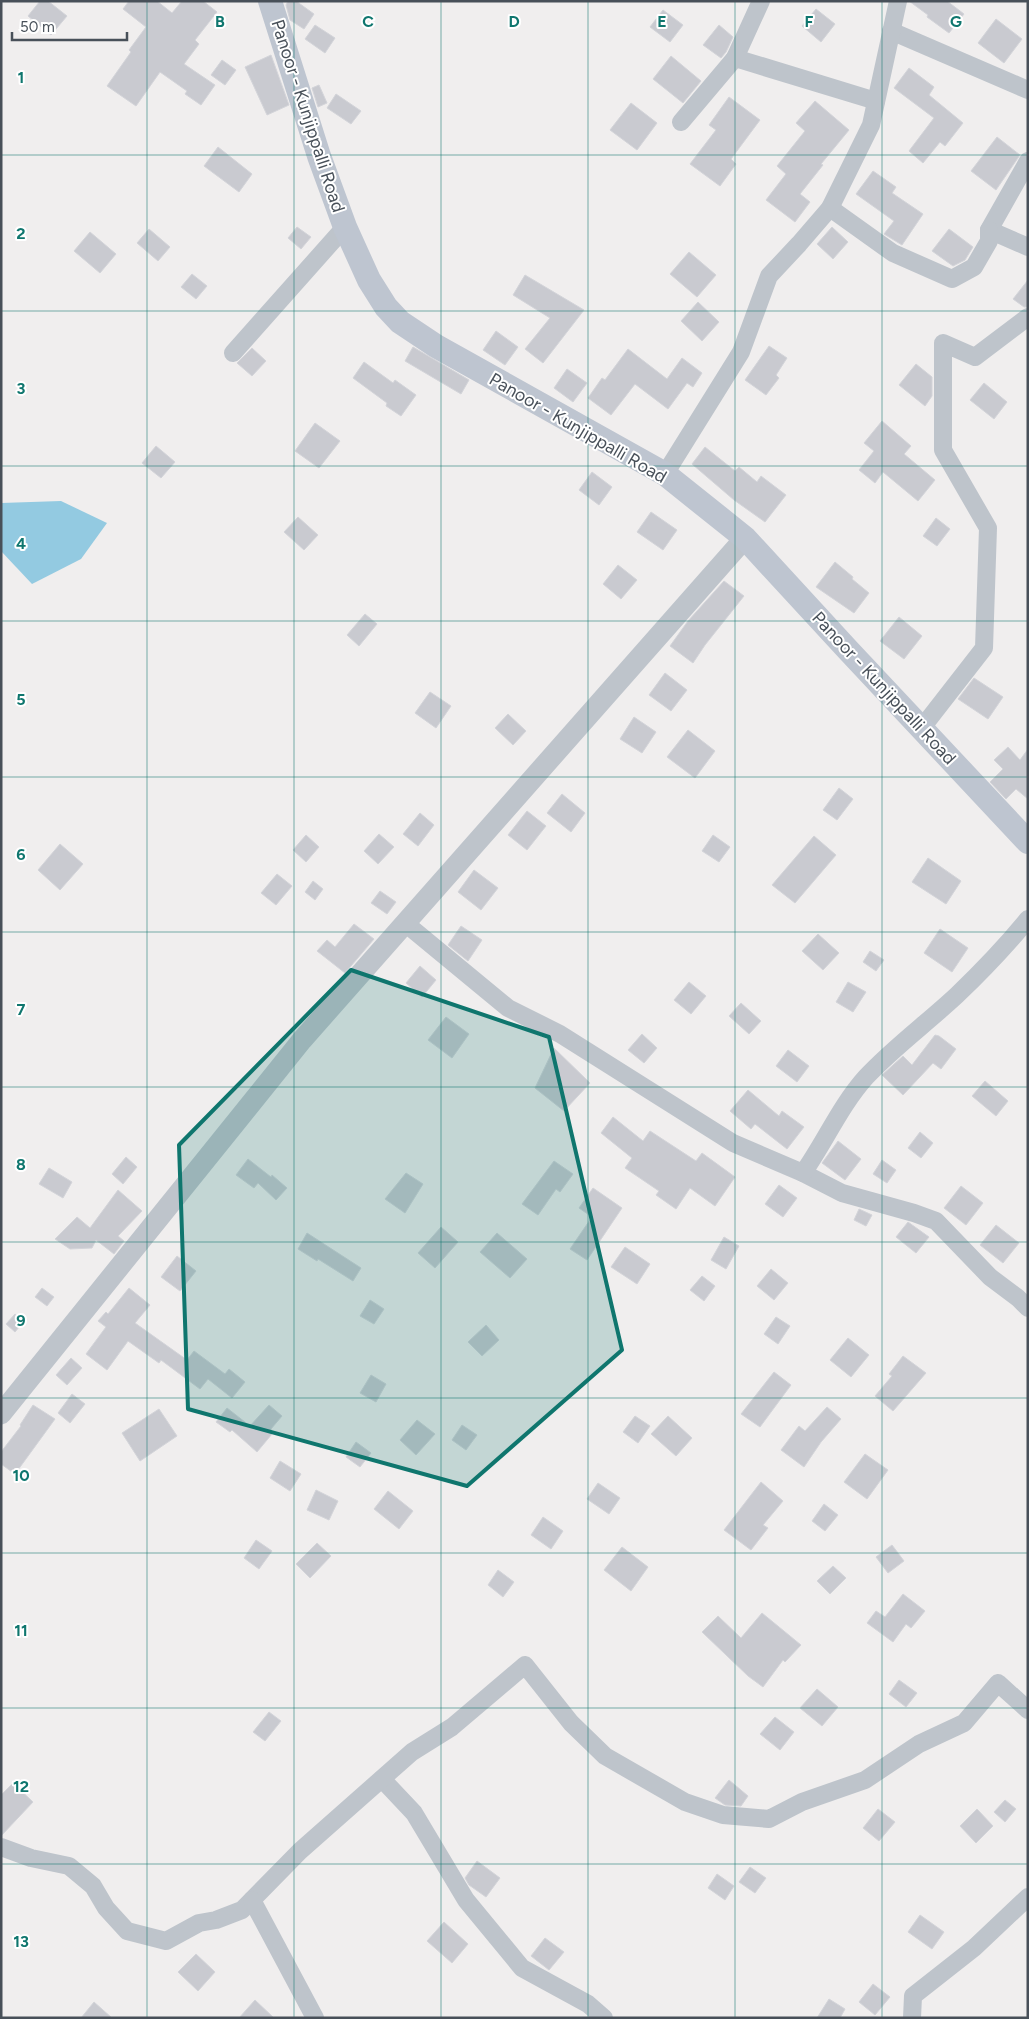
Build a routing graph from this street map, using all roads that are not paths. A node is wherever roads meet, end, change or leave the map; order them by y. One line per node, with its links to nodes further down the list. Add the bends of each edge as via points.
1 (270, 1): 11 (main road, Panoor - Kunjippalli Road)
2 (761, 1): 5 (street)
3 (898, 1): 4 (street)
4 (891, 31): 6 (street); 7 (street)
5 (735, 58): 7 (street); 8 (street)
6 (1028, 90)
7 (876, 101): 10 (street, via 871,125)
8 (681, 122)
9 (1028, 161): 12 (street)
10 (830, 208): 12 (street, via 893,253 952,279 974,267 989,240); 16 (street, via 769,276 742,352)
11 (345, 227): 15 (street); 16 (main road, Panoor - Kunjippalli Road, via 369,280 400,322 463,362)
12 (990, 230): 13 (street)
13 (1028, 247)
14 (1028, 316): 18 (street, via 975,356 943,343 943,450 988,528 984,648)
15 (233, 353)
16 (665, 474): 17 (main road, Panoor - Kunjippalli Road)
17 (745, 538): 18 (main road, Panoor - Kunjippalli Road); 21 (street)
18 (922, 729): 19 (main road, Panoor - Kunjippalli Road)
19 (1028, 842)
20 (1028, 919): 22 (street, via 957,995 865,1079)
21 (405, 923): 22 (street, via 508,1008 560,1034 733,1143); 24 (street, via 302,1040)
22 (803, 1173): 23 (street, via 842,1193 936,1222 990,1277)
23 (1028, 1308)
24 (1, 1414)
25 (1028, 1710): 26 (street, via 998,1683 964,1722 919,1744 865,1780 802,1802 769,1819 732,1816 685,1802 604,1756 571,1724 525,1665)
26 (382, 1779): 29 (street, via 300,1851); 31 (street, via 414,1813 466,1900 522,1968 588,2004)
27 (1, 1847): 29 (street, via 31,1858 70,1866 92,1886 127,1931 166,1941 199,1923 242,1910)
28 (1028, 1897): 32 (street, via 974,1948 913,1996)
29 (252, 1900): 30 (street)
30 (315, 2018)
31 (604, 2018)
32 (912, 2018)

